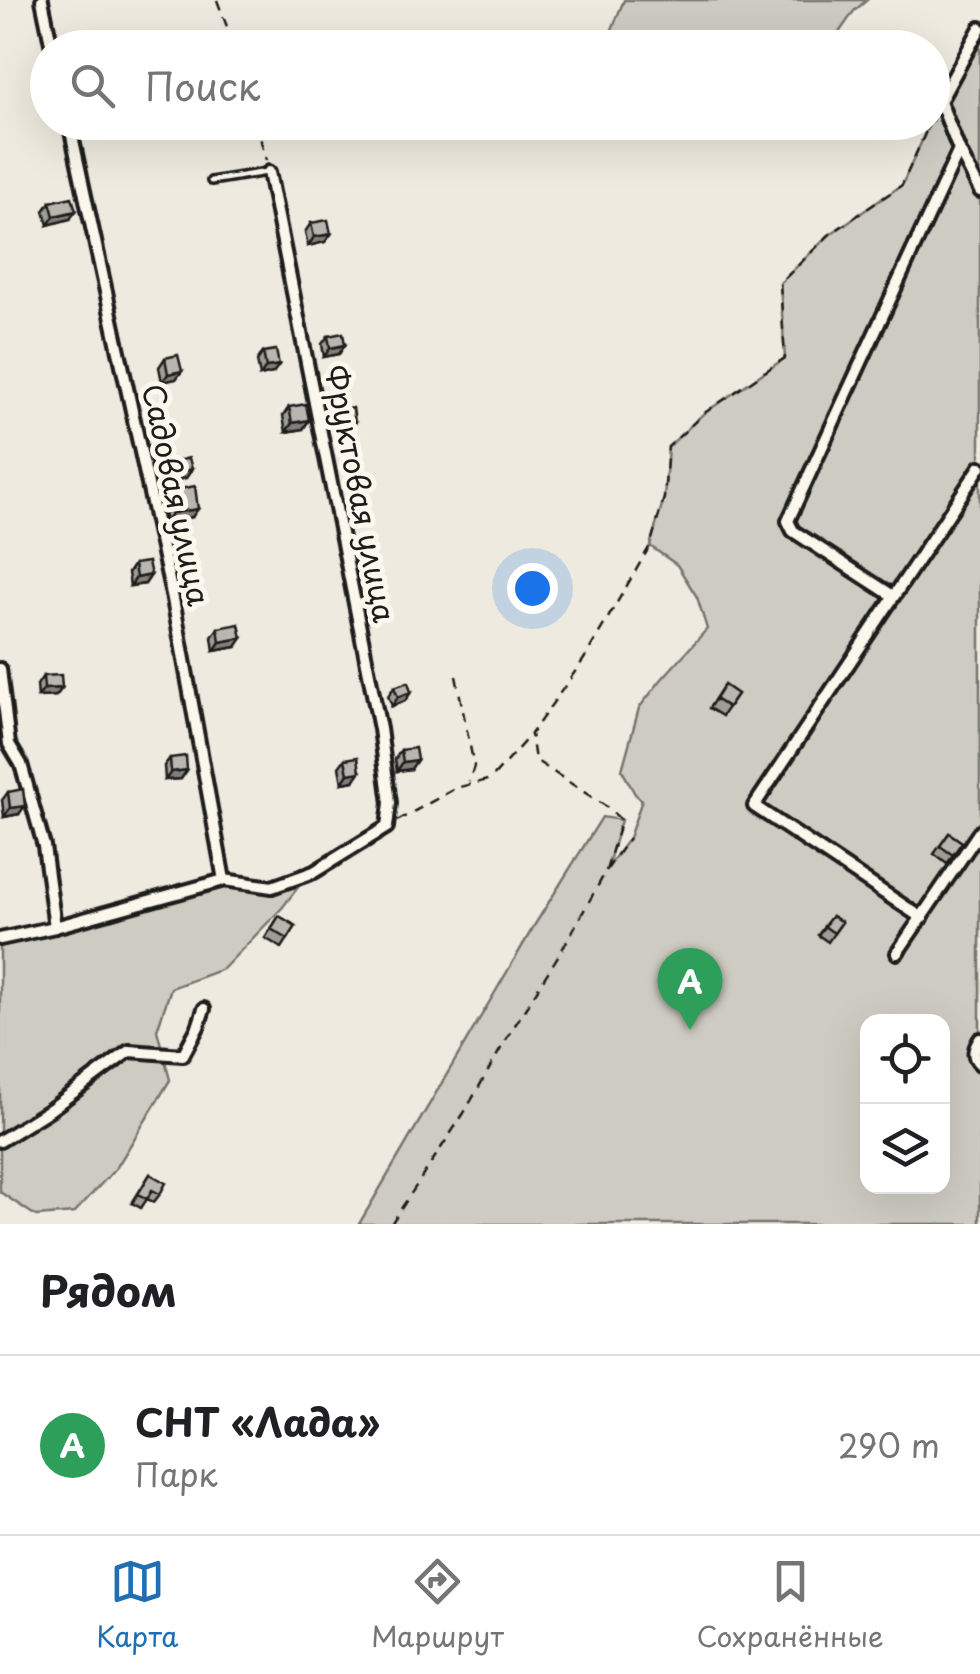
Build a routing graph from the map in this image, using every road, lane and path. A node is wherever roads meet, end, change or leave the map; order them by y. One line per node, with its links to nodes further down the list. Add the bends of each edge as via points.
1 (42, 0): 4 (street)
2 (217, 0): 5 (path)
3 (980, 28): 6 (street)
4 (48, 30)
5 (228, 30)
6 (950, 83)
7 (950, 127): 11 (street)
8 (72, 140): 25 (street, Садовая улица, via 173,598)
9 (261, 140): 12 (path)
10 (922, 140): 19 (path, via 902,185 829,236 780,282 785,358 668,446 664,498 650,546)
11 (959, 150): 14 (street); 16 (street, via 788,521)
12 (269, 172): 13 (lane); 21 (street, Фруктовая улица, via 380,729)
13 (210, 181)
14 (980, 191)
15 (980, 467): 16 (street)
16 (894, 596): 26 (street, via 754,806)
17 (0, 668): 27 (street, via 9,744 44,846)
18 (456, 676): 20 (path, via 474,766)
19 (531, 734): 20 (path, via 490,779); 24 (path, via 535,760 621,820)
20 (468, 785): 21 (path)
21 (387, 827): 25 (street, via 314,872 272,887)
22 (980, 832): 26 (street)
23 (629, 838): 24 (path)
24 (606, 871): 34 (path)
25 (224, 880): 27 (street)
26 (922, 918): 29 (street)
27 (55, 927): 28 (street)
28 (0, 939)
29 (897, 953)
30 (204, 1010): 33 (street, via 183,1054 129,1051)
31 (980, 1038): 32 (street, via 974,1054)
32 (980, 1064)
33 (0, 1141)
34 (391, 1224)

